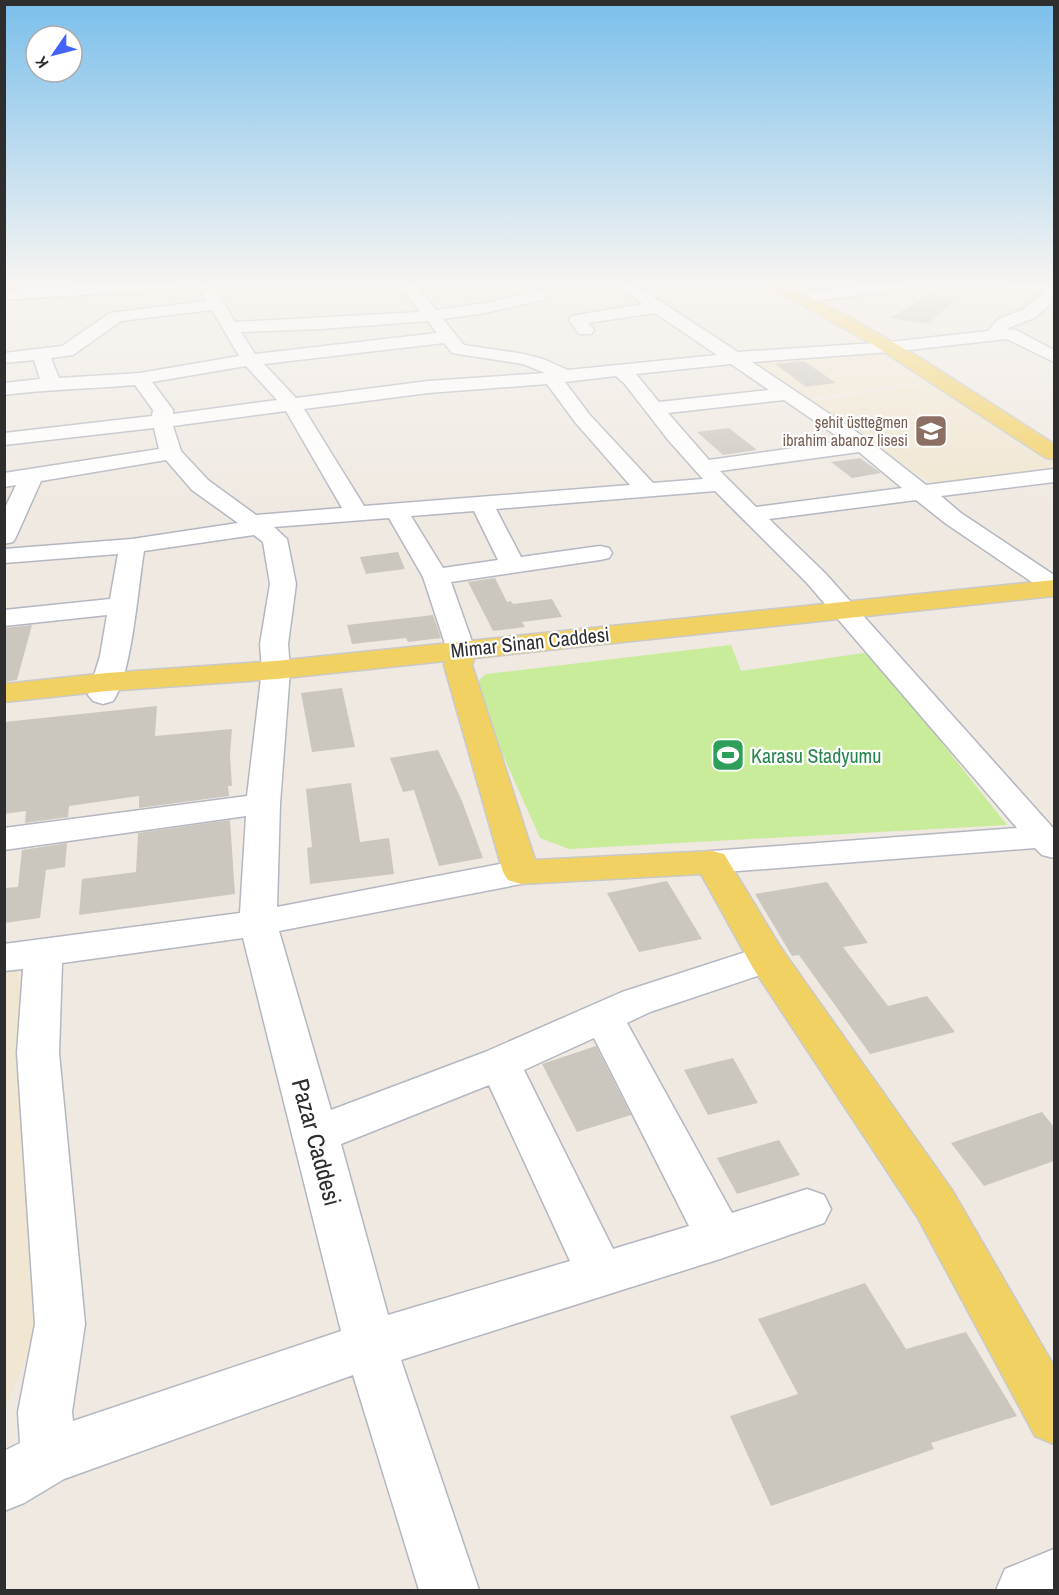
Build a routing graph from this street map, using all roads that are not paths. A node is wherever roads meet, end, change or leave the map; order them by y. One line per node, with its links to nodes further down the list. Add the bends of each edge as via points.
1 (42, 358): 12 (street)
2 (263, 358): 8 (street)
3 (529, 358): 10 (street, via 547,365)
4 (732, 358): 9 (street)
5 (736, 358): 14 (street)
6 (914, 358): 22 (main road)
7 (918, 358): 19 (main road)
8 (250, 360): 11 (street); 15 (street)
9 (619, 370): 10 (street); 16 (street)
10 (559, 377): 15 (street, via 428,387); 27 (street, via 582,418)
11 (140, 379): 12 (street); 17 (street, via 162,410)
12 (51, 383): 13 (street)
13 (4, 389)
14 (788, 394): 16 (street); 20 (street)
15 (292, 405): 17 (street); 31 (street)
16 (654, 409): 23 (street)
17 (162, 421): 18 (street); 21 (street)
18 (4, 439)
19 (1054, 442)
20 (863, 446): 23 (street); 28 (street)
21 (171, 453): 25 (street); 33 (street, Pazar Caddesi, via 200,485)
22 (1054, 453)
23 (712, 475): 27 (street); 32 (street)
24 (1054, 475): 28 (street)
25 (32, 476): 26 (street); 34 (street)
26 (4, 480)
27 (647, 490): 29 (street)
28 (918, 491): 32 (street); 40 (street)
29 (482, 504): 30 (street); 38 (street)
30 (396, 510): 31 (street); 39 (street)
31 (357, 513): 33 (street)
32 (753, 514): 43 (street)
33 (256, 525): 35 (street); 46 (street, Pazar Caddesi, via 275,539 283,584 274,644)
34 (4, 537)
35 (132, 546): 37 (street); 42 (street)
36 (600, 553): 38 (street)
37 (4, 556)
38 (513, 566): 39 (street)
39 (436, 577): 45 (street)
40 (1054, 587): 43 (main road, Mimar Sinan Caddesi)
41 (1054, 604): 43 (main road, Mimar Sinan Caddesi)
42 (122, 606): 44 (street); 47 (street)
43 (851, 617): 45 (main road, Mimar Sinan Caddesi); 52 (street)
44 (4, 618)
45 (459, 657): 46 (main road, Mimar Sinan Caddesi); 54 (main road)
46 (274, 676): 47 (main road, Mimar Sinan Caddesi); 50 (street, Pazar Caddesi)
47 (105, 689): 48 (main road, Mimar Sinan Caddesi); 49 (main road, Mimar Sinan Caddesi)
48 (4, 693)
49 (4, 706)
50 (263, 804): 51 (street); 55 (street, Pazar Caddesi)
51 (4, 839)
52 (1049, 842): 53 (street)
53 (712, 862): 54 (main road); 57 (main road)
54 (521, 872): 55 (street)
55 (258, 923): 56 (street); 60 (street, Pazar Caddesi)
56 (24, 955): 66 (street, via 38,1053 60,1324 45,1412)
57 (767, 958): 58 (street); 65 (main road, via 935,1204)
58 (603, 1017): 59 (street); 62 (street)
59 (500, 1064): 60 (street); 63 (street)
60 (316, 1135): 64 (street, Pazar Caddesi)
61 (807, 1209): 62 (street)
62 (720, 1238): 63 (street)
63 (600, 1273): 64 (street)
64 (370, 1345): 66 (street); 69 (street, Pazar Caddesi)
65 (1054, 1417)
66 (49, 1456): 67 (street)
67 (4, 1483)
68 (1054, 1579): 70 (street)
69 (449, 1590)
70 (1026, 1590)

